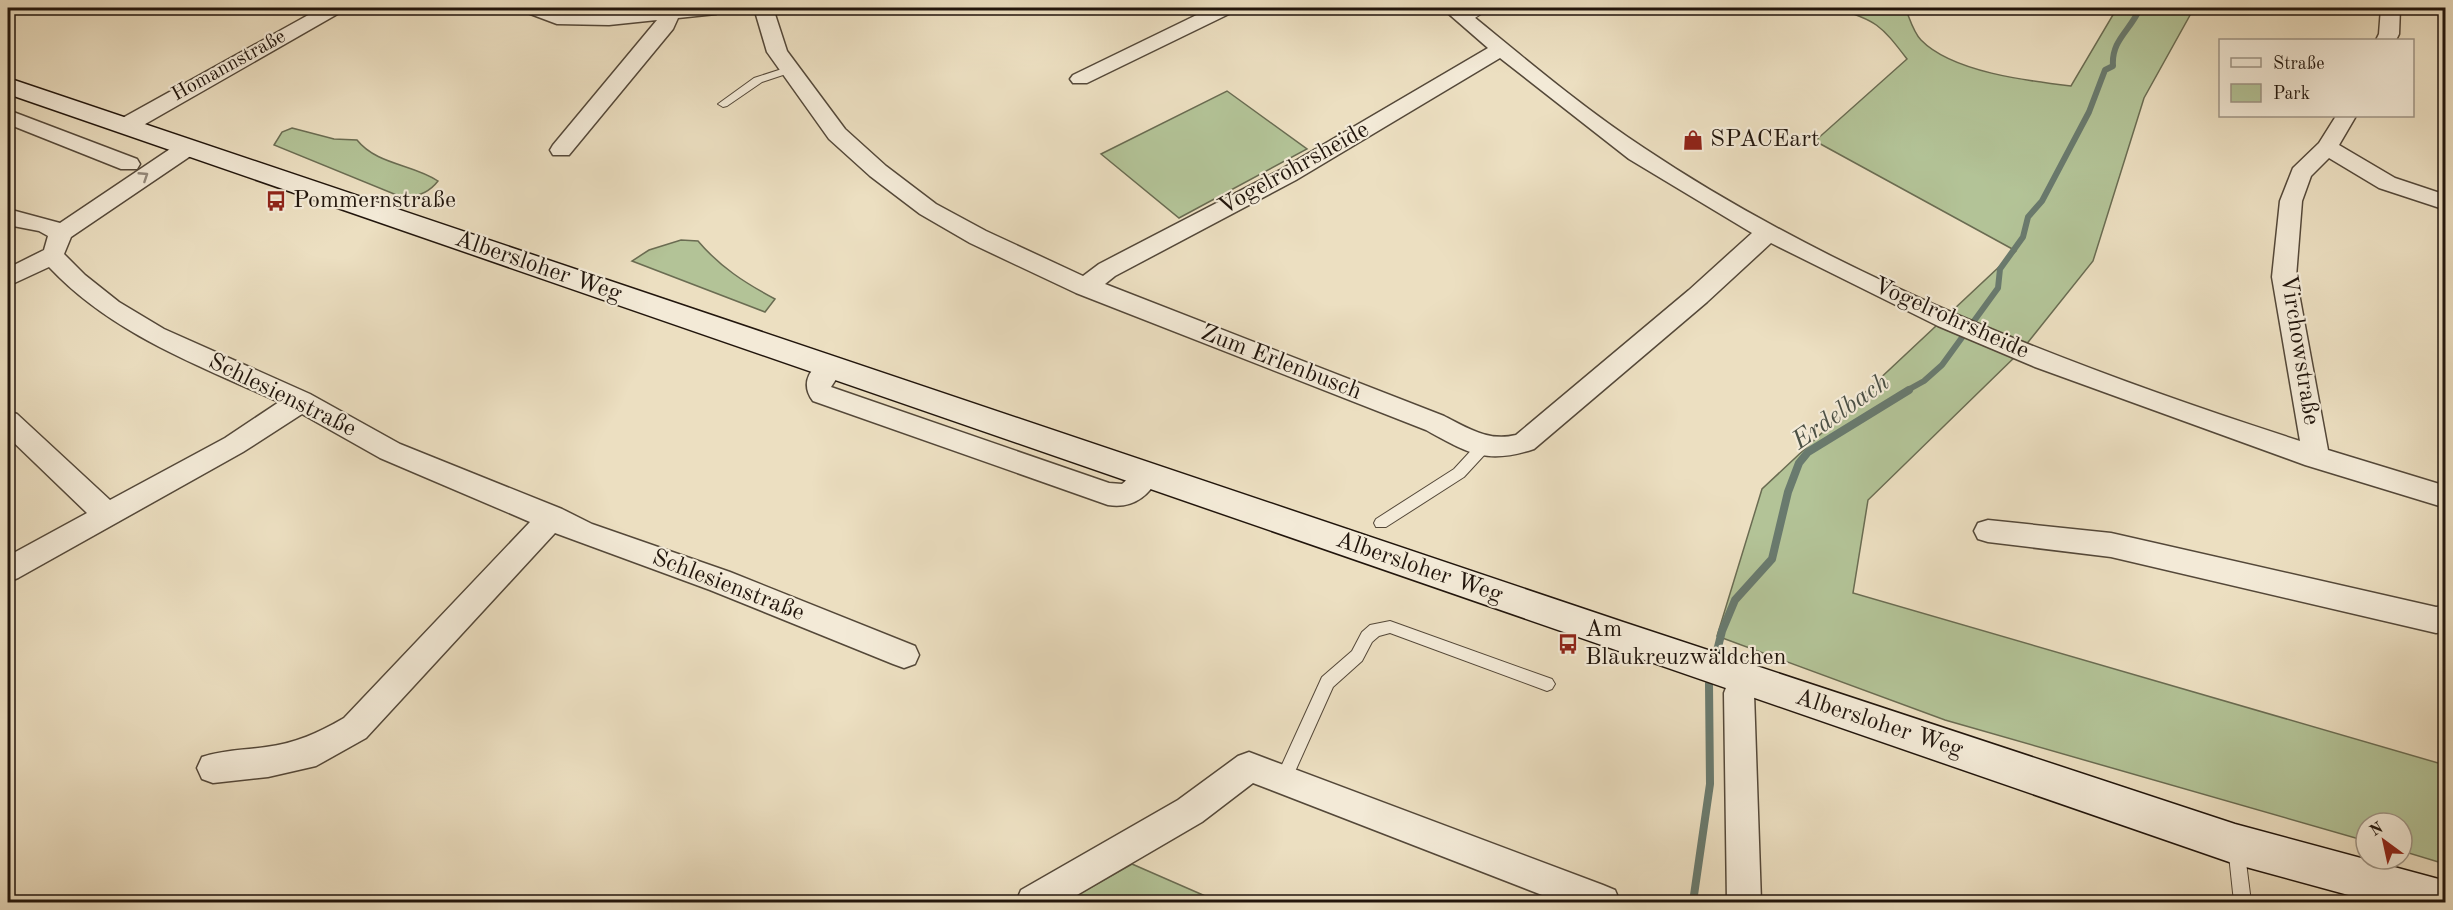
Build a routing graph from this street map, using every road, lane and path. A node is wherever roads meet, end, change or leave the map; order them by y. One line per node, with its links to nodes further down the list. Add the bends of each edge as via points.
1 (334, 8): 18 (street, Homannstraße)
2 (532, 8): 8 (street, via 557,18 609,20)
3 (716, 8): 8 (street)
4 (764, 8): 12 (street, Zum Erlenbusch, via 777,52)
5 (1226, 8): 13 (street)
6 (1486, 8): 9 (lane)
7 (2390, 8): 10 (street)
8 (669, 13): 21 (street, via 666,25)
9 (1459, 13): 11 (street, Vogelrohrsheide)
10 (2386, 39)
11 (1501, 49): 25 (street, Vogelrohrsheide, via 1664,171); 28 (street, Vogelrohrsheide, via 1288,175 1107,270)
12 (788, 70): 15 (lane, via 758,80); 28 (street, Zum Erlenbusch, via 837,134 928,209 1013,256)
13 (1080, 79)
14 (8, 86): 18 (main road, Albersloher Weg)
15 (723, 104)
16 (8, 117): 22 (street)
17 (2345, 117): 20 (street, Virchowstraße)
18 (125, 126): 19 (main road, Albersloher Weg)
19 (176, 144): 22 (street); 26 (street, one-way to 19); 41 (main road, Albersloher Weg)
20 (2327, 147): 23 (street, via 2387,183); 32 (street, Virchowstraße, via 2301,173 2291,201 2284,277)
21 (561, 150)
22 (129, 164): 26 (street)
23 (2445, 203)
24 (8, 218): 26 (street)
25 (1768, 232): 31 (street, Zum Erlenbusch, via 1525,442 1508,449); 32 (street, Vogelrohrsheide, via 1996,341 2128,393)
26 (53, 238): 27 (street); 29 (street, Schlesienstraße, via 75,281 92,294 155,335)
27 (8, 278)
28 (1084, 287): 31 (street, Zum Erlenbusch, via 1436,423)
29 (301, 401): 34 (street, via 234,445); 35 (street, Schlesienstraße, via 390,451)
30 (8, 421): 34 (street)
31 (1483, 447): 36 (lane, via 1459,473)
32 (2315, 458): 33 (street, Vogelrohrsheide)
33 (2445, 497)
34 (107, 514): 38 (street)
35 (552, 517): 40 (street, Schlesienstraße, via 582,532 720,581); 43 (street, via 355,728 316,750 268,762)
36 (1381, 523)
37 (1988, 531): 39 (street, via 2111,545 2345,601)
38 (8, 570)
39 (2445, 619)
40 (904, 655)
41 (1724, 672): 45 (main road, Albersloher Weg); 49 (street, via 1740,693)
42 (1547, 684): 44 (lane, via 1390,627 1375,630 1357,656 1327,682)
43 (213, 768)
44 (1283, 780): 47 (street, via 1250,767 1190,811); 48 (street)
45 (2235, 844): 46 (main road, Albersloher Weg); 50 (lane)
46 (2445, 902)
47 (1033, 903)
48 (1603, 903)
49 (1744, 903)
50 (2243, 903)

